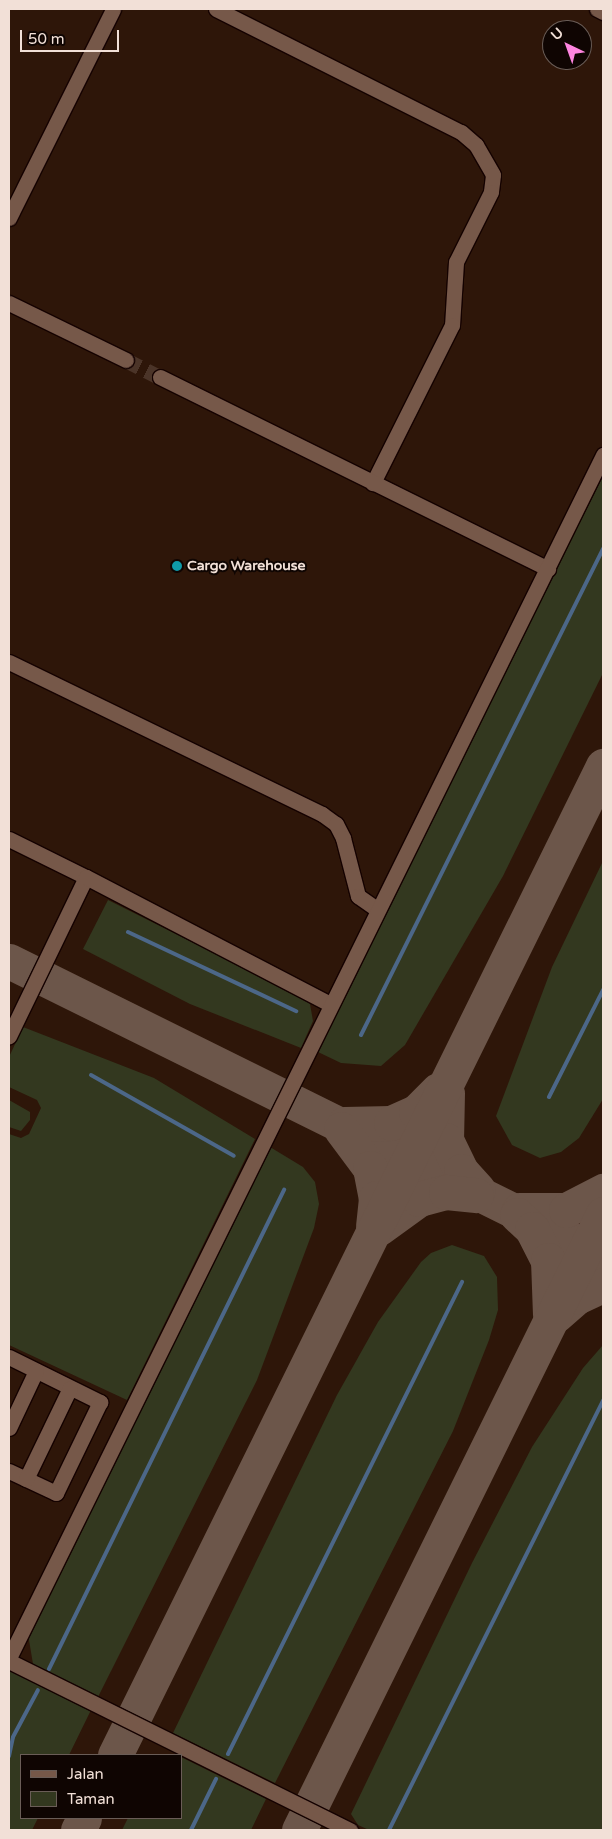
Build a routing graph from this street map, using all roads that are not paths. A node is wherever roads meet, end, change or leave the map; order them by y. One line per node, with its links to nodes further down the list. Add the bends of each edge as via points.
1 (112, 9): 5 (lane)
2 (216, 9): 10 (lane, via 462,132 476,145 493,175 491,192 456,262 452,325)
3 (597, 9): 4 (lane)
4 (603, 12)
5 (9, 218)
6 (9, 303): 7 (lane)
7 (126, 360)
8 (160, 377): 10 (lane)
9 (603, 455): 11 (lane)
10 (373, 483): 11 (lane)
11 (548, 569): 15 (lane)
12 (9, 662): 15 (lane, via 322,814 336,824 343,838 358,896)
13 (9, 839): 14 (lane)
14 (86, 877): 16 (lane); 17 (lane)
15 (378, 910): 16 (lane)
16 (330, 1004): 24 (lane)
17 (9, 1036)
18 (9, 1357): 19 (lane)
19 (36, 1371): 20 (lane); 21 (lane)
20 (70, 1388): 23 (lane); 23 (lane, via 100,1402 56,1493)
21 (9, 1428)
22 (9, 1471): 23 (lane)
23 (26, 1479)
24 (9, 1660): 25 (lane)
25 (350, 1830)

